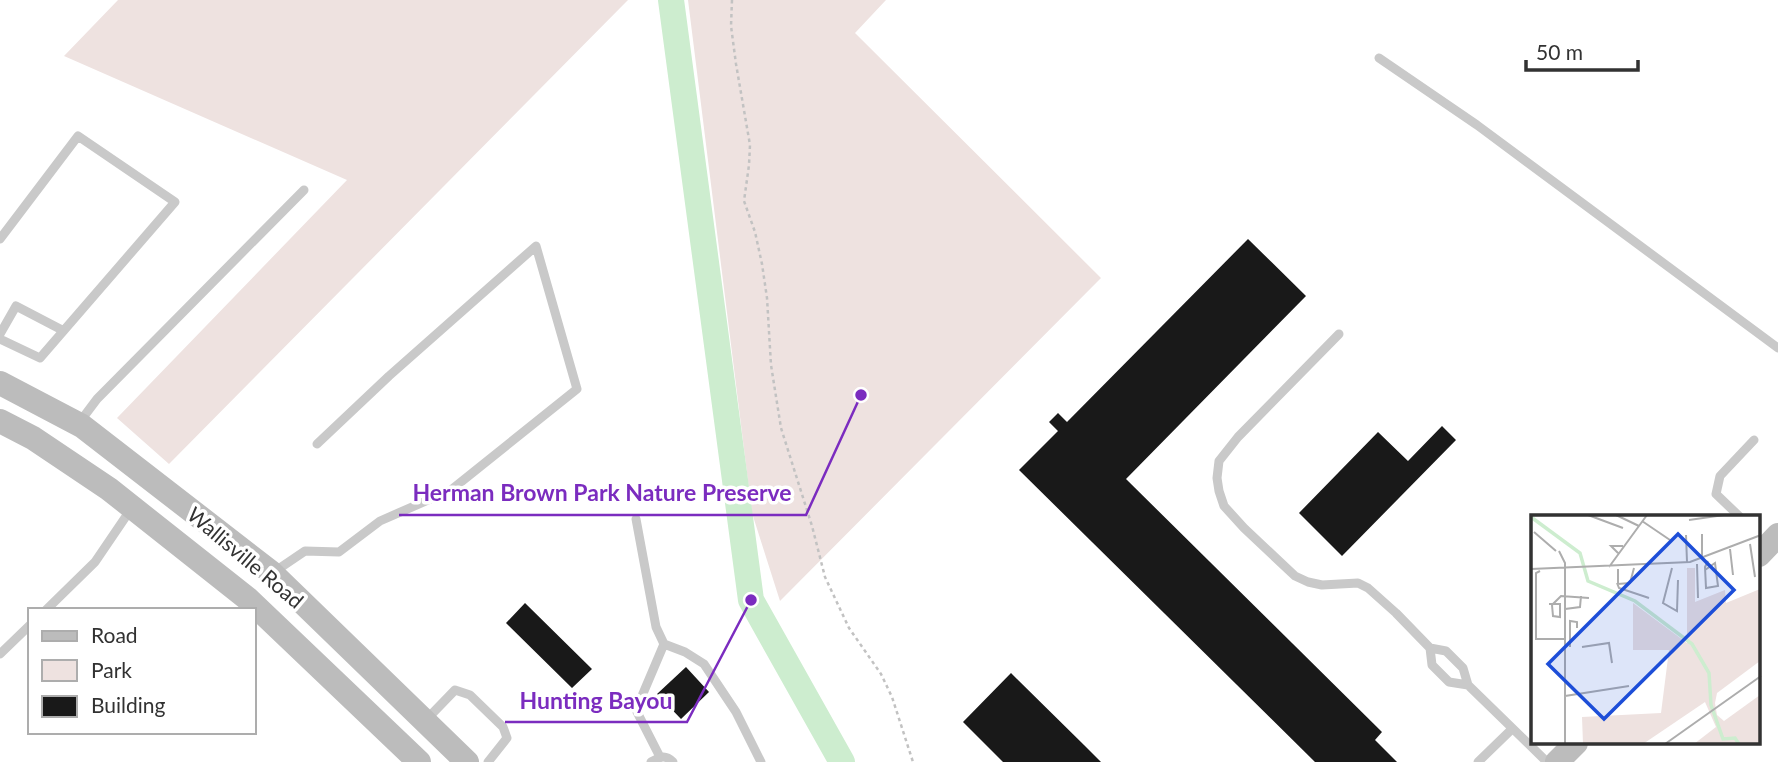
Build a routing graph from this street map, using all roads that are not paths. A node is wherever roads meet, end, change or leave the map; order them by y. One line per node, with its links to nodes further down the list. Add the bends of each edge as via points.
1 (1379, 58): 8 (lane, via 1486,131)
2 (304, 190): 11 (lane, via 97,399)
3 (0, 239): 4 (lane, via 78,136 175,202)
4 (62, 330): 5 (lane, via 16,306); 7 (lane, via 40,358)
5 (0, 334)
6 (1339, 334): 24 (lane, via 1219,461 1219,491 1224,506 1295,576 1322,585 1358,583 1368,588)
7 (0, 339)
8 (1778, 348)
9 (0, 383): 10 (main road, Wallisville Road)
10 (25, 397): 11 (main road, Wallisville Road); 12 (main road)
11 (78, 424): 15 (main road, Wallisville Road)
12 (4, 426): 16 (main road, Wallisville Road, via 44,445)
13 (1754, 440): 17 (lane, via 1720,476 1716,494)
14 (317, 444): 19 (lane, via 536,246 578,389 451,491 380,522 339,552 304,551)
15 (151, 480): 16 (main road); 19 (main road, Wallisville Road)
16 (132, 508): 20 (main road, Wallisville Road); 21 (lane, via 94,562)
17 (1738, 515)
18 (636, 519): 23 (lane, via 656,627)
19 (272, 573): 20 (main road); 27 (main road, Wallisville Road)
20 (248, 599): 31 (main road, Wallisville Road)
21 (48, 608)
22 (28, 627): 25 (lane)
23 (664, 644): 30 (lane, via 636,710); 35 (lane, via 704,663)
24 (1430, 648): 26 (lane, via 1446,651 1463,668); 26 (lane, via 1433,665 1449,682)
25 (0, 654)
26 (1468, 685): 28 (lane)
27 (425, 721): 32 (main road, Wallisville Road); 33 (lane, via 456,690 470,695 503,727 507,738)
28 (1512, 729): 36 (lane); 37 (lane)
29 (1575, 744): 38 (main road)
30 (655, 759): 34 (lane, via 668,757)
31 (419, 762)
32 (467, 762)
33 (488, 762)
34 (673, 762)
35 (761, 762)
36 (1478, 762)
37 (1547, 762)
38 (1557, 762)

